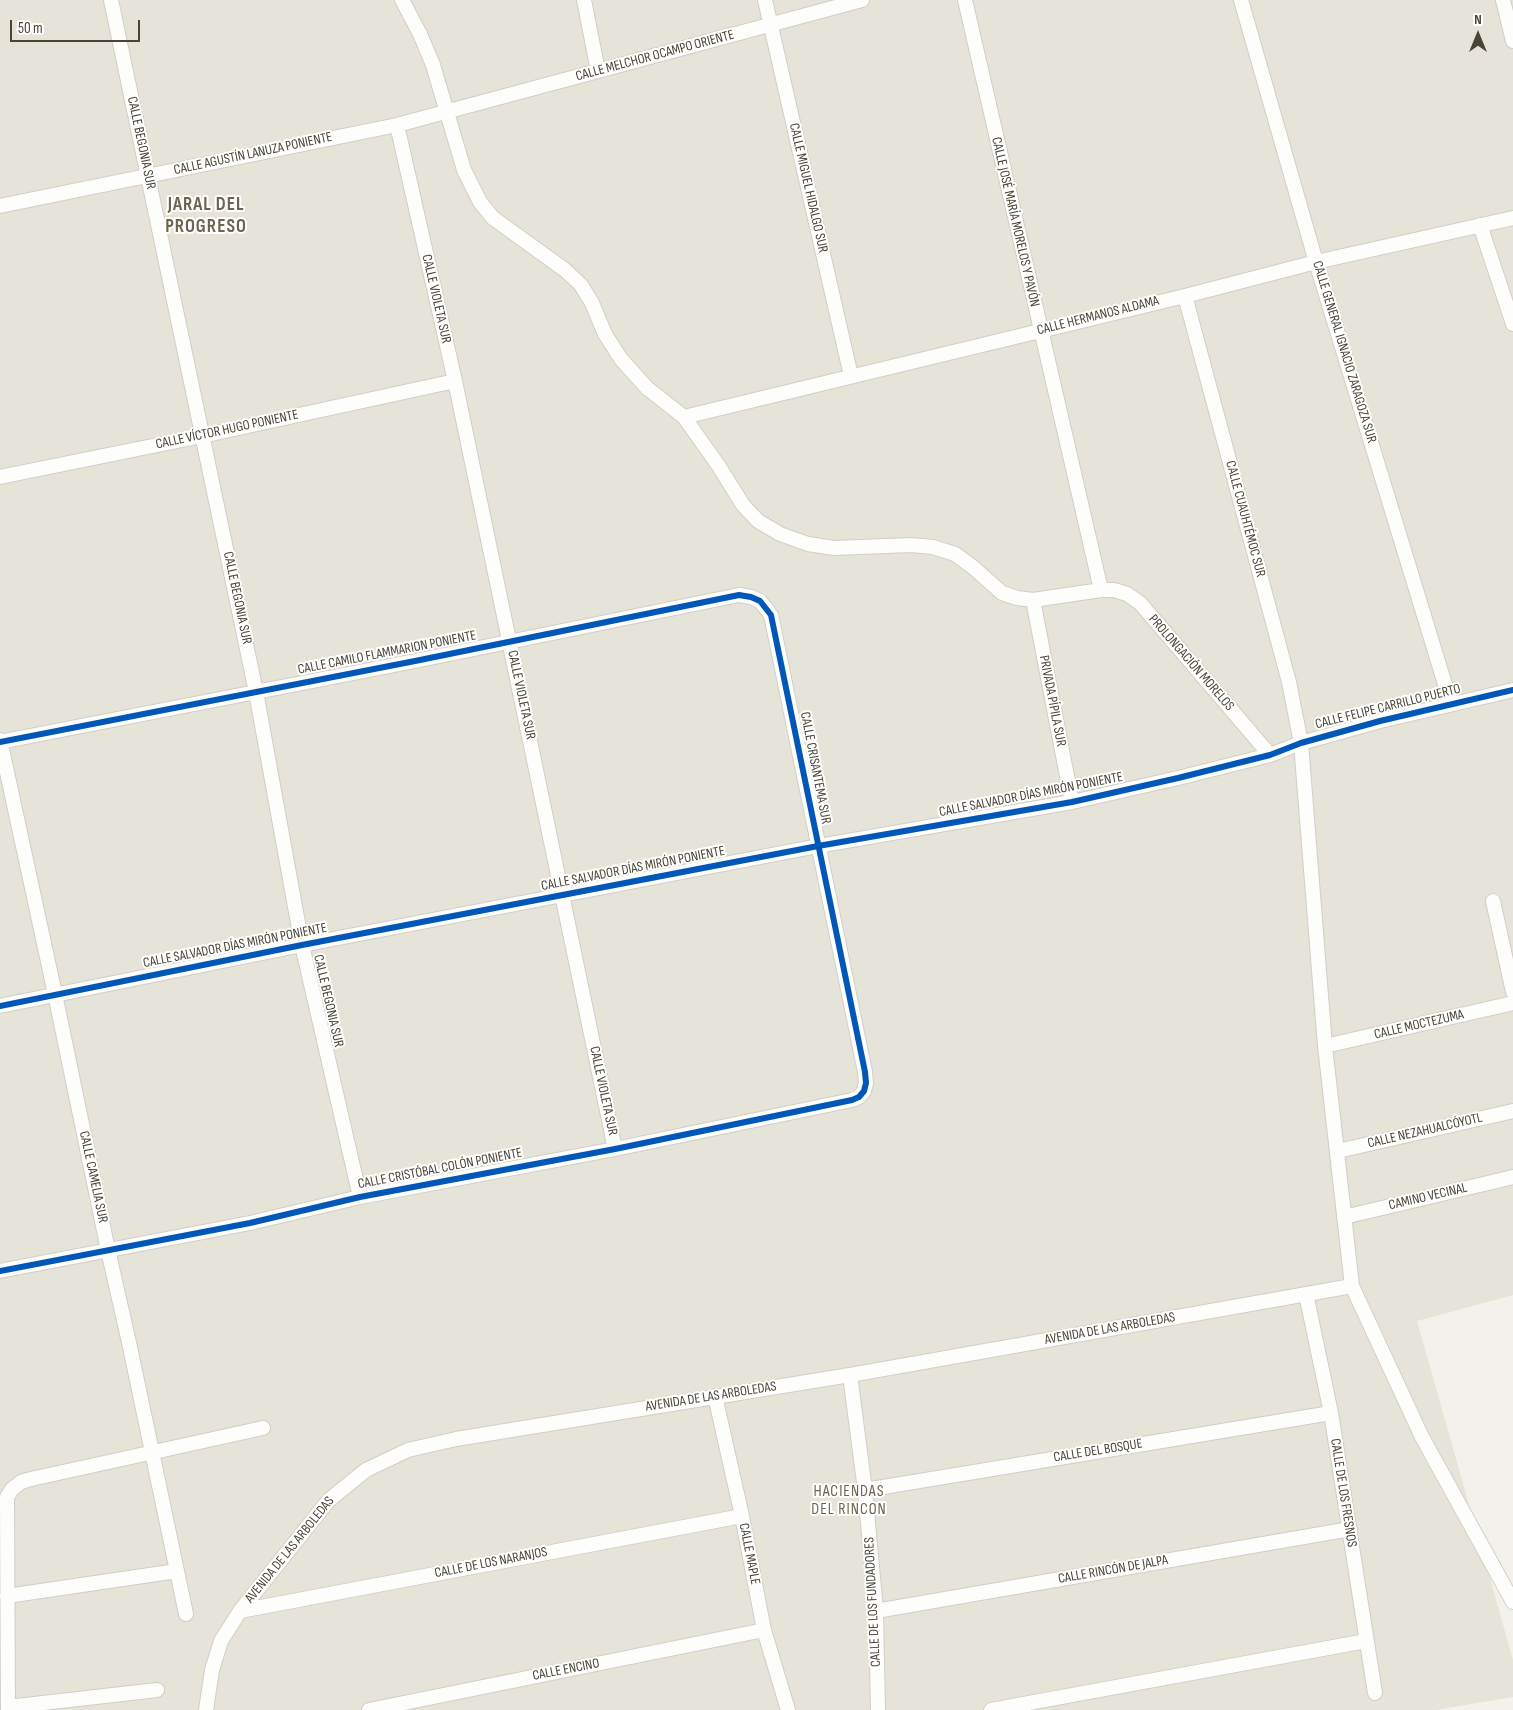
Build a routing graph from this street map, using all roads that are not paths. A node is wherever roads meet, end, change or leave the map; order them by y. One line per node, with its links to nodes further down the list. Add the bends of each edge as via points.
1 (111, 0): 14 (street, CALLE BEGONIA SUR)
2 (402, 0): 12 (street, PROLONGACIÓN MORELOS, via 433,65)
3 (584, 0): 11 (street)
4 (766, 0): 9 (street, CALLE MIGUEL HIDALGO SUR)
5 (862, 0): 9 (street, CALLE MELCHOR OCAMPO ORIENTE)
6 (965, 0): 21 (street, CALLE JOSÉ MARÍA MORELOS Y PAVÓN)
7 (1241, 0): 18 (street, CALLE GENERAL IGNACIO ZARAGOZA SUR)
8 (1503, 0): 10 (street)
9 (771, 26): 11 (street, CALLE MELCHOR OCAMPO ORIENTE); 22 (street, CALLE MIGUEL HIDALGO SUR)
10 (1513, 41)
11 (598, 71): 12 (street, CALLE MELCHOR OCAMPO ORIENTE)
12 (447, 112): 13 (street, CALLE AGUSTÍN LANUZA PONIENTE); 24 (street, PROLONGACIÓN MORELOS, via 464,170 480,202 498,222 581,285 621,359 647,388)
13 (397, 125): 14 (street, CALLE AGUSTÍN LANUZA PONIENTE); 23 (street, CALLE VIOLETA SUR)
14 (149, 175): 15 (street, CALLE AGUSTÍN LANUZA PONIENTE); 25 (street, CALLE BEGONIA SUR)
15 (0, 206)
16 (1513, 218): 17 (street, CALLE HERMANOS ALDAMA)
17 (1480, 225): 18 (street, CALLE HERMANOS ALDAMA); 20 (street)
18 (1316, 262): 19 (street, CALLE HERMANOS ALDAMA); 33 (street, CALLE GENERAL IGNACIO ZARAGOZA SUR)
19 (1184, 296): 21 (street, CALLE HERMANOS ALDAMA); 35 (street, CALLE CUAUHTÉMOC SUR, via 1289,682)
20 (1513, 324)
21 (1040, 330): 22 (street, CALLE HERMANOS ALDAMA); 27 (street, CALLE JOSÉ MARÍA MORELOS Y PAVÓN)
22 (851, 376): 24 (street, CALLE HERMANOS ALDAMA)
23 (455, 381): 25 (street, CALLE VÍCTOR HUGO PONIENTE); 30 (street, CALLE VIOLETA SUR)
24 (684, 417): 28 (street, PROLONGACIÓN MORELOS, via 743,505 758,521 780,534 808,544 834,548 933,547 955,554 1002,593)
25 (202, 436): 26 (street, CALLE VÍCTOR HUGO PONIENTE); 32 (street, CALLE BEGONIA SUR)
26 (0, 477)
27 (1101, 590): 28 (street, PROLONGACIÓN MORELOS); 36 (street, PROLONGACIÓN MORELOS, via 1114,590 1140,603)
28 (1033, 600): 37 (street, PRIVADA PÍPILA SUR)
29 (771, 615): 30 (street, CALLE CAMILO FLAMMARION PONIENTE, via 760,601 739,595); 38 (street, CALLE CRISANTEMA SUR)
30 (510, 642): 32 (street, CALLE CAMILO FLAMMARION PONIENTE); 39 (street, CALLE VIOLETA SUR)
31 (1513, 690): 33 (street, CALLE FELIPE CARRILLO PUERTO)
32 (256, 692): 34 (street, CALLE CAMILO FLAMMARION PONIENTE); 41 (street, CALLE BEGONIA SUR)
33 (1452, 704): 35 (street, CALLE FELIPE CARRILLO PUERTO)
34 (0, 741): 43 (street, CALLE CAMELIA SUR)
35 (1301, 743): 36 (street, CALLE FELIPE CARRILLO PUERTO); 46 (street, CALLE CUAUHTÉMOC SUR)
36 (1270, 755): 37 (street, CALLE SALVADOR DÍAS MIRÓN PONIENTE)
37 (1072, 802): 38 (street, CALLE SALVADOR DÍAS MIRÓN PONIENTE)
38 (818, 846): 39 (street, CALLE SALVADOR DÍAS MIRÓN PONIENTE); 47 (street, CALLE CRISANTEMA SUR)
39 (562, 896): 41 (street, CALLE SALVADOR DÍAS MIRÓN PONIENTE); 49 (street, CALLE VIOLETA SUR)
40 (1493, 901): 42 (street)
41 (302, 945): 43 (street, CALLE SALVADOR DÍAS MIRÓN PONIENTE); 52 (street, CALLE BEGONIA SUR)
42 (1513, 992)
43 (55, 994): 45 (street, CALLE SALVADOR DÍAS MIRÓN PONIENTE); 54 (street, CALLE CAMELIA SUR)
44 (1513, 1003): 46 (street, CALLE MOCTEZUMA)
45 (0, 1006)
46 (1325, 1046): 50 (street, CALLE CUAUHTÉMOC SUR)
47 (865, 1072): 49 (street, CALLE CRISTÓBAL COLÓN PONIENTE, via 864,1091 852,1100)
48 (1513, 1111): 50 (street, CALLE NEZAHUALCÓYOTL)
49 (615, 1149): 52 (street, CALLE CRISTÓBAL COLÓN PONIENTE)
50 (1338, 1151): 53 (street, CALLE CUAUHTÉMOC SUR)
51 (1513, 1177): 53 (street, CAMINO VECINAL)
52 (360, 1197): 54 (street, CALLE CRISTÓBAL COLÓN PONIENTE, via 250,1223)
53 (1344, 1216): 56 (street, CALLE CUAUHTÉMOC SUR)
54 (108, 1250): 55 (street, CALLE CRISTÓBAL COLÓN PONIENTE); 62 (street, CALLE CAMELIA SUR)
55 (0, 1271)
56 (1352, 1286): 57 (street, AVENIDA DE LAS ARBOLEDAS); 68 (street, CALLE CUAUHTÉMOC SUR, via 1422,1437)
57 (1306, 1294): 58 (street, AVENIDA DE LAS ARBOLEDAS); 60 (street, CALLE DE LOS FRESNOS)
58 (850, 1375): 59 (street, AVENIDA DE LAS ARBOLEDAS); 63 (street, CALLE DE LOS FUNDADORES)
59 (715, 1396): 64 (street, CALLE MAPLE); 69 (street, AVENIDA DE LAS ARBOLEDAS, via 456,1439 408,1450 366,1470 329,1500)
60 (1330, 1413): 63 (street, CALLE DEL BOSQUE); 65 (street, CALLE DE LOS FRESNOS)
61 (263, 1428): 62 (street)
62 (152, 1452): 66 (street, CALLE CAMELIA SUR); 67 (street, via 31,1479 12,1489 7,1497)
63 (865, 1490): 70 (street, CALLE DE LOS FUNDADORES)
64 (742, 1516): 69 (street, CALLE DE LOS NARANJOS); 72 (street, CALLE MAPLE)
65 (1350, 1529): 70 (street, CALLE RINCÓN DE JALPA); 73 (street, CALLE DE LOS FRESNOS)
66 (177, 1571): 67 (street); 71 (street, CALLE CAMELIA SUR)
67 (7, 1596): 76 (street)
68 (1513, 1602)
69 (240, 1611): 77 (street, AVENIDA DE LAS ARBOLEDAS, via 221,1641 212,1670)
70 (876, 1611): 80 (street, CALLE DE LOS FUNDADORES)
71 (186, 1614)
72 (764, 1630): 78 (street, CALLE ENCINO); 79 (street, CALLE MAPLE)
73 (1366, 1641): 75 (street, CALLE DE LOS FRESNOS); 81 (street)
74 (157, 1690): 76 (street)
75 (1375, 1693)
76 (8, 1708)
77 (206, 1710)
78 (369, 1710)
79 (788, 1710)
80 (878, 1710)
81 (991, 1710)

